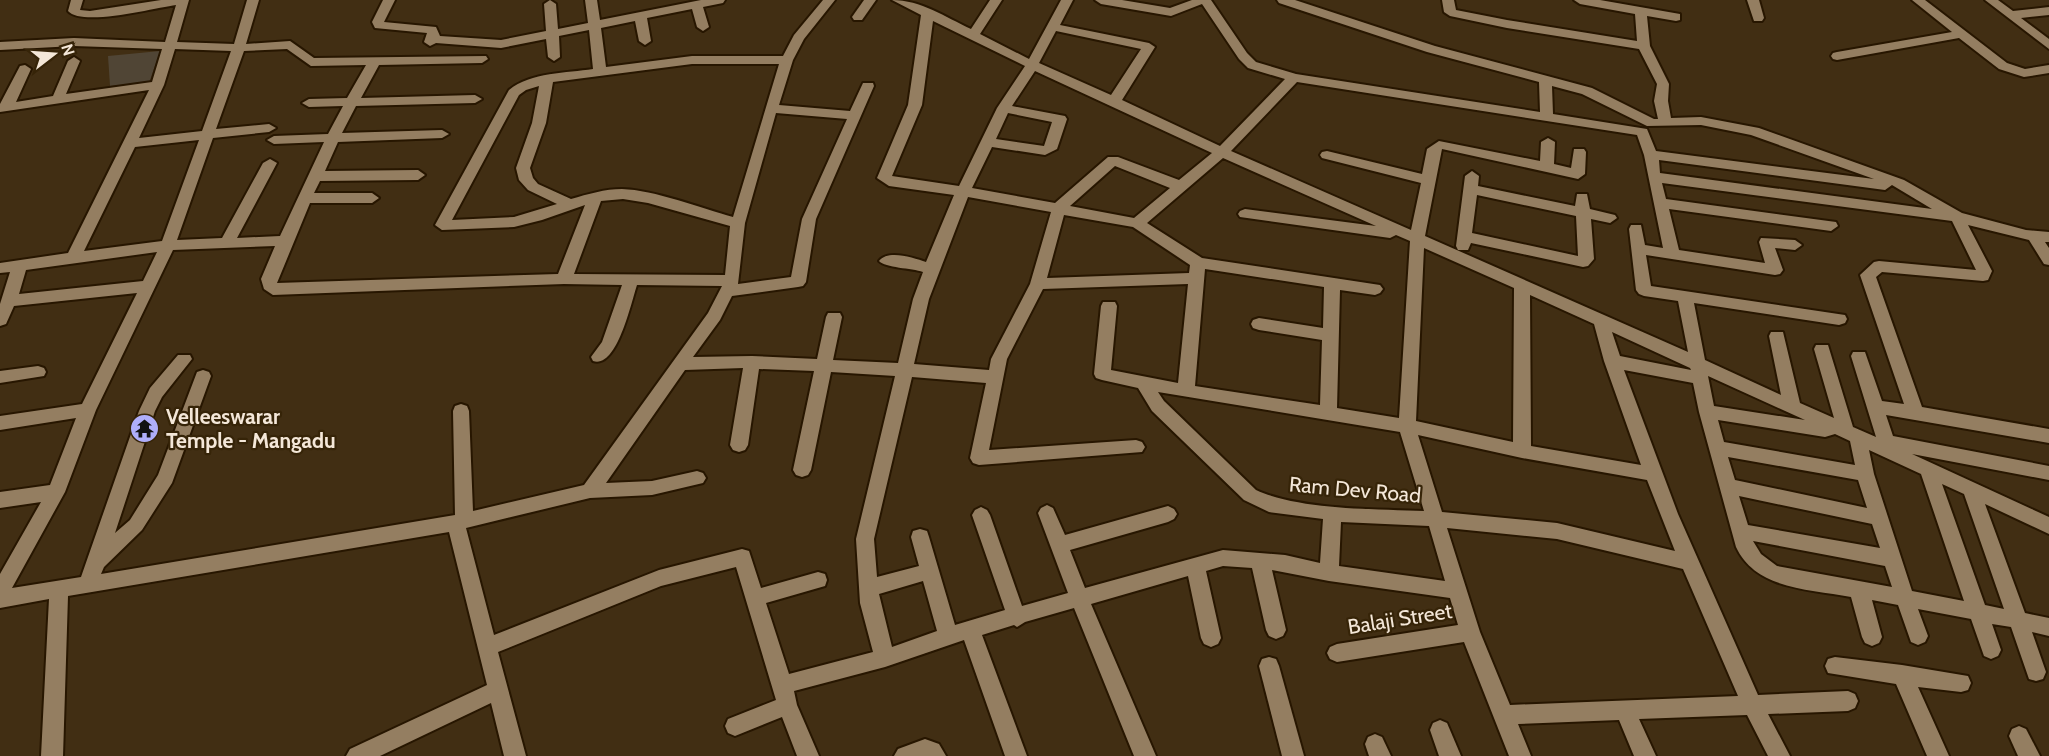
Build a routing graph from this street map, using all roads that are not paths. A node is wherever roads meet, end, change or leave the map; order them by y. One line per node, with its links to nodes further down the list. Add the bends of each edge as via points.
1 (77, 0): 2 (street, via 75,11 90,15)
2 (184, 0): 40 (street)
3 (253, 0): 42 (street)
4 (389, 0): 36 (street, via 379,26 432,30)
5 (591, 0): 30 (street)
6 (719, 0): 22 (street)
7 (829, 0): 47 (street, via 798,38)
8 (870, 0): 28 (street)
9 (898, 0): 24 (street)
10 (996, 0): 35 (street)
11 (1067, 0): 32 (street)
12 (1101, 0): 13 (street, via 1170,12)
13 (1204, 0): 54 (street, via 1252,65)
14 (1283, 0): 56 (street, via 1431,49)
15 (1448, 0): 41 (street, via 1450,12)
16 (1580, 0): 23 (street)
17 (1666, 0): 23 (street, via 1676,17)
18 (1753, 0): 29 (street)
19 (1918, 0): 34 (street)
20 (1991, 0): 26 (street)
21 (550, 4): 33 (street)
22 (690, 4): 27 (street); 31 (street)
23 (1641, 11): 41 (street)
24 (928, 12): 35 (street); 88 (street, via 915,105 884,178)
25 (2049, 12): 26 (street)
26 (2011, 15): 38 (street)
27 (640, 16): 30 (street); 37 (street)
28 (858, 17)
29 (1758, 18)
30 (595, 25): 33 (street); 53 (street)
31 (703, 27)
32 (1054, 27): 50 (street); 61 (street, via 1149,47)
33 (553, 33): 36 (street, via 501,44); 44 (street)
34 (1961, 34): 43 (street); 52 (street, via 2013,70 2024,73)
35 (973, 35): 50 (street)
36 (432, 39): 46 (street)
37 (645, 41)
38 (2049, 45)
39 (0, 46): 40 (street, via 74,42)
40 (171, 46): 42 (street); 57 (street)
41 (1644, 46): 69 (street, via 1663,84)
42 (239, 48): 48 (street, via 290,45 311,62); 71 (street)
43 (1836, 56)
44 (554, 57)
45 (482, 59): 46 (street)
46 (417, 60): 48 (street)
47 (787, 60): 53 (street, via 692,60); 66 (street)
48 (375, 61): 62 (street)
49 (74, 62): 59 (street)
50 (1032, 65): 61 (street); 65 (street)
51 (25, 69): 64 (street)
52 (2049, 69)
53 (600, 72): 55 (street)
54 (1294, 78): 68 (street); 76 (street)
55 (547, 79): 93 (street, via 539,123 523,168 533,187); 93 (street, via 514,93 442,225 507,223 536,217)
56 (1545, 79): 68 (street); 69 (street, via 1587,91)
57 (158, 85): 59 (street); 75 (street)
58 (868, 86): 67 (street)
59 (57, 99): 64 (street)
60 (475, 99): 62 (street)
61 (1114, 101): 76 (street)
62 (351, 102): 63 (street); 72 (street)
63 (309, 103)
64 (4, 107)
65 (1004, 108): 73 (street); 73 (street, via 1060,119 1050,149)
66 (771, 109): 67 (street); 100 (street)
67 (854, 115): 127 (street, via 809,219 798,282)
68 (1547, 118): 69 (street)
69 (1653, 126): 79 (street); 87 (street, via 1701,120 1754,131)
70 (442, 134): 72 (street)
71 (207, 135): 72 (street); 75 (street); 110 (street)
72 (333, 137): 83 (street)
73 (989, 141): 88 (street)
74 (1548, 142): 81 (street)
75 (130, 143): 113 (street)
76 (1222, 152): 86 (street); 106 (street)
77 (1579, 152): 81 (street, via 1578,174)
78 (1327, 155): 85 (street)
79 (1651, 155): 84 (street); 87 (street)
80 (270, 163): 108 (street)
81 (1547, 168): 85 (street, via 1444,144 1434,149)
82 (418, 176): 83 (street)
83 (315, 177): 91 (street)
84 (1654, 177): 94 (street); 98 (street)
85 (1428, 180): 106 (street)
86 (1180, 186): 95 (street, via 1113,160); 101 (street)
87 (1910, 188): 98 (street)
88 (963, 191): 95 (street); 119 (street)
89 (595, 197): 93 (street); 100 (street, via 623,194 648,198); 121 (street)
90 (1582, 197): 96 (street)
91 (305, 198): 92 (street); 107 (street)
92 (372, 198)
93 (568, 203)
94 (1661, 203): 102 (street); 112 (street)
95 (1059, 208): 101 (street); 124 (street)
96 (1583, 213): 99 (street); 104 (street, via 1472,183); 104 (street, via 1586,260 1580,263)
97 (1245, 214): 106 (street)
98 (1957, 217): 105 (street); 161 (street, via 1983,276 1880,266 1868,275)
99 (1610, 218)
100 (738, 223): 127 (street)
101 (1137, 223): 120 (street)
102 (1832, 226)
103 (1636, 229): 111 (street)
104 (1464, 236): 114 (street)
105 (2041, 236): 115 (street)
106 (1417, 240): 114 (street); 163 (street)
107 (285, 241): 108 (street); 121 (street, via 269,279 273,289)
108 (227, 243): 110 (street)
109 (1795, 245): 112 (street, via 1766,242 1775,270)
110 (168, 246): 113 (street); 126 (street)
111 (1638, 249): 112 (street); 129 (street, via 1644,290)
112 (1672, 253)
113 (73, 259): 117 (street)
114 (1462, 259): 125 (street)
115 (2049, 260)
116 (886, 261): 119 (street)
117 (20, 265): 118 (street); 130 (street)
118 (0, 267)
119 (932, 269): 147 (street)
120 (1197, 271): 123 (street); 124 (street); 154 (street)
121 (564, 279): 122 (street)
122 (631, 279): 127 (street); 141 (street, via 606,352)
123 (1332, 283): 128 (street); 137 (street)
124 (1038, 284): 152 (street, via 999,359)
125 (1522, 284): 135 (street); 170 (street)
126 (148, 286): 130 (street); 157 (street)
127 (730, 286): 145 (street, via 714,316)
128 (1375, 289)
129 (1684, 297): 133 (street); 148 (street)
130 (9, 301): 134 (street)
131 (1109, 306): 153 (street, via 1102,374)
132 (834, 317): 146 (street)
133 (1839, 319)
134 (0, 320)
135 (1601, 320): 143 (street); 148 (street)
136 (1259, 324): 137 (street)
137 (1330, 335): 159 (street)
138 (1778, 336): 156 (street)
139 (1822, 349): 164 (street)
140 (1859, 356): 155 (street)
141 (599, 357)
142 (184, 359): 196 (street, via 156,393 147,411)
143 (1612, 361): 148 (street); 174 (street)
144 (752, 362): 145 (street); 146 (street); 166 (street)
145 (678, 364): 179 (street)
146 (822, 365): 147 (street); 172 (street)
147 (905, 370): 152 (street); 202 (street, via 865,539)
148 (1698, 370): 156 (street); 160 (street)
149 (38, 372): 150 (street)
150 (0, 376)
151 (203, 376): 196 (street, via 161,486 136,525)
152 (994, 377): 167 (street, via 979,458)
153 (1144, 383): 154 (street); 183 (street, Ram Dev Road, via 1158,406 1250,495 1269,504)
154 (1186, 391): 159 (street)
155 (1875, 406): 161 (street); 168 (street)
156 (1792, 407): 164 (street)
157 (88, 410): 162 (street); 180 (street)
158 (461, 411): 188 (street)
159 (1328, 412): 163 (street)
160 (1707, 412): 164 (street); 169 (street)
161 (1915, 413): 165 (street)
162 (0, 423)
163 (1407, 426): 170 (street); 187 (street)
164 (1847, 432): 168 (street); 175 (street)
165 (2049, 436)
166 (739, 445)
167 (1136, 447)
168 (1887, 447): 171 (street); 173 (street)
169 (1717, 448): 175 (street); 177 (street)
170 (1522, 451): 174 (street)
171 (1928, 469): 178 (street); 211 (street)
172 (802, 470)
173 (2049, 473)
174 (1651, 474): 195 (street)
175 (1865, 474): 186 (street)
176 (697, 478): 179 (street, via 652,488)
177 (1728, 486): 186 (street); 190 (street)
178 (1971, 489): 189 (street); 213 (street)
179 (590, 491): 188 (street)
180 (56, 492): 181 (street); 206 (street)
181 (0, 500)
182 (1047, 513): 192 (street)
183 (1332, 513): 187 (street, Ram Dev Road); 199 (street)
184 (1168, 514): 192 (street)
185 (981, 515): 212 (street)
186 (1880, 518): 193 (street)
187 (1434, 519): 195 (street, Ram Dev Road, via 1557,531); 205 (street)
188 (460, 522): 201 (street); 222 (street)
189 (2049, 526)
190 (1740, 531): 193 (street); 203 (street, via 1752,559 1774,574)
191 (920, 537): 198 (street)
192 (1059, 545): 210 (street)
193 (1893, 559): 209 (street)
194 (1260, 561): 197 (street, via 1223,558); 199 (street); 216 (street)
195 (1689, 562): 234 (street)
196 (95, 563): 201 (street)
197 (1196, 564): 210 (street); 221 (street)
198 (930, 571): 202 (street); 218 (street)
199 (1329, 573): 205 (street)
200 (818, 580): 208 (street)
201 (88, 585): 204 (street)
202 (869, 588): 225 (street)
203 (1859, 589): 209 (street); 220 (street)
204 (59, 590): 207 (street); 240 (street)
205 (1457, 591): 217 (street)
206 (0, 592)
207 (0, 598)
208 (755, 598): 222 (street, via 742,557 659,578); 232 (street)
209 (1905, 598): 211 (street); 219 (street)
210 (1079, 599): 212 (street); 247 (street)
211 (1977, 612): 213 (street); 223 (street)
212 (1017, 618): 215 (street)
213 (2018, 620): 214 (street); 228 (street)
214 (2049, 627)
215 (970, 629): 218 (street); 246 (street)
216 (1276, 630)
217 (1470, 632): 224 (street, Balaji Street); 236 (street)
218 (948, 636): 225 (street)
219 (1918, 636)
220 (1872, 637)
221 (1212, 638)
222 (488, 647): 231 (street)
223 (1991, 650)
224 (1337, 653)
225 (885, 658): 232 (street)
226 (1269, 666): 248 (street)
227 (1835, 666): 229 (street)
228 (2037, 672)
229 (1902, 674): 230 (street); 253 (street)
230 (1961, 683)
231 (498, 690): 241 (street); 242 (street)
232 (785, 695): 237 (street); 243 (street)
233 (1848, 701): 234 (street)
234 (1750, 704): 235 (street); 252 (street)
235 (1625, 710): 236 (street); 251 (street)
236 (1504, 715): 250 (street)
237 (735, 726)
238 (1440, 730): 249 (street)
239 (2019, 736): 254 (street)
240 (52, 756)
241 (357, 756)
242 (515, 756)
243 (808, 756)
244 (905, 756): 245 (street, via 925,748)
245 (935, 756)
246 (1016, 756)
247 (1145, 756)
248 (1293, 756)
249 (1450, 756)
250 (1520, 756)
251 (1646, 756)
252 (1779, 756)
253 (1938, 756)
254 (2029, 756)

